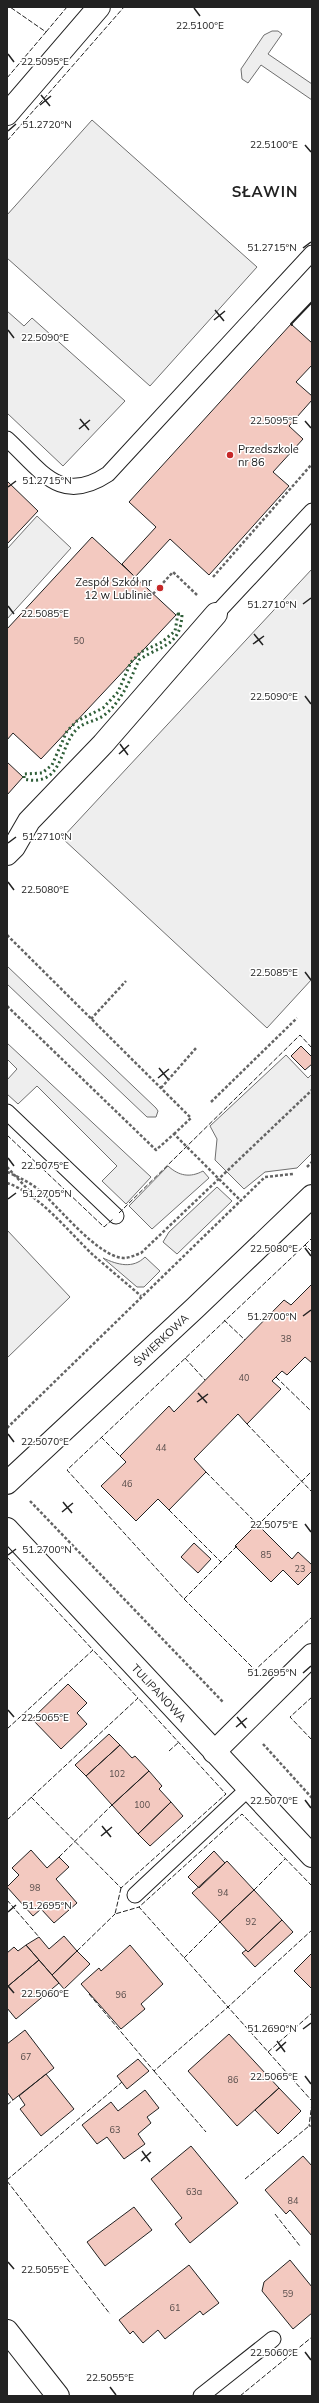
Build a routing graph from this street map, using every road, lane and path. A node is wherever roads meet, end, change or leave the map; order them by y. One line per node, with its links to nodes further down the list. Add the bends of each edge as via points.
1 (99, 7): 2 (street)
2 (7, 114)
3 (312, 253): 4 (lane, via 108,474 95,483 67,488 53,482)
4 (7, 439)
5 (312, 464): 7 (path)
6 (312, 511): 11 (lane)
7 (208, 583)
8 (202, 589): 10 (path)
9 (153, 594): 10 (path, via 173,572)
10 (197, 595): 11 (path)
11 (216, 614): 12 (street, via 102,744 29,821)
12 (7, 854)
13 (7, 935): 17 (path)
14 (126, 981): 17 (path)
15 (7, 1006): 23 (path, via 156,1150)
16 (297, 1018): 21 (path)
17 (91, 1019): 19 (path)
18 (197, 1047): 19 (path)
19 (161, 1088): 23 (path, via 191,1118)
20 (312, 1090): 30 (path)
21 (210, 1102)
22 (7, 1112): 35 (lane)
23 (174, 1134): 30 (path)
24 (312, 1162): 26 (path)
25 (7, 1167): 29 (path)
26 (306, 1168)
27 (7, 1172): 29 (path)
28 (301, 1173): 33 (path, via 265,1177)
29 (17, 1176): 30 (path, via 41,1192 92,1241 110,1254 122,1258 141,1253); 34 (path)
30 (218, 1177): 33 (path)
31 (7, 1183): 34 (path, via 19,1187)
32 (312, 1196): 38 (street, ŚWIERKOWA, via 196,1308)
33 (241, 1201): 36 (path)
34 (44, 1208): 36 (path)
35 (116, 1216)
36 (142, 1296): 37 (path)
37 (7, 1428)
38 (8, 1479)
39 (30, 1500): 42 (path)
40 (7, 1529): 43 (street, TULIPANOWA)
41 (312, 1655): 42 (street)
42 (243, 1723): 43 (street); 45 (path)
43 (214, 1752): 44 (street, TULIPANOWA)
44 (248, 1789): 46 (street, TULIPANOWA); 47 (lane)
45 (312, 1798)
46 (312, 1856)
47 (135, 1895)
48 (7, 2331): 50 (street)
49 (272, 2339): 51 (lane)
50 (58, 2396)
51 (201, 2396)

